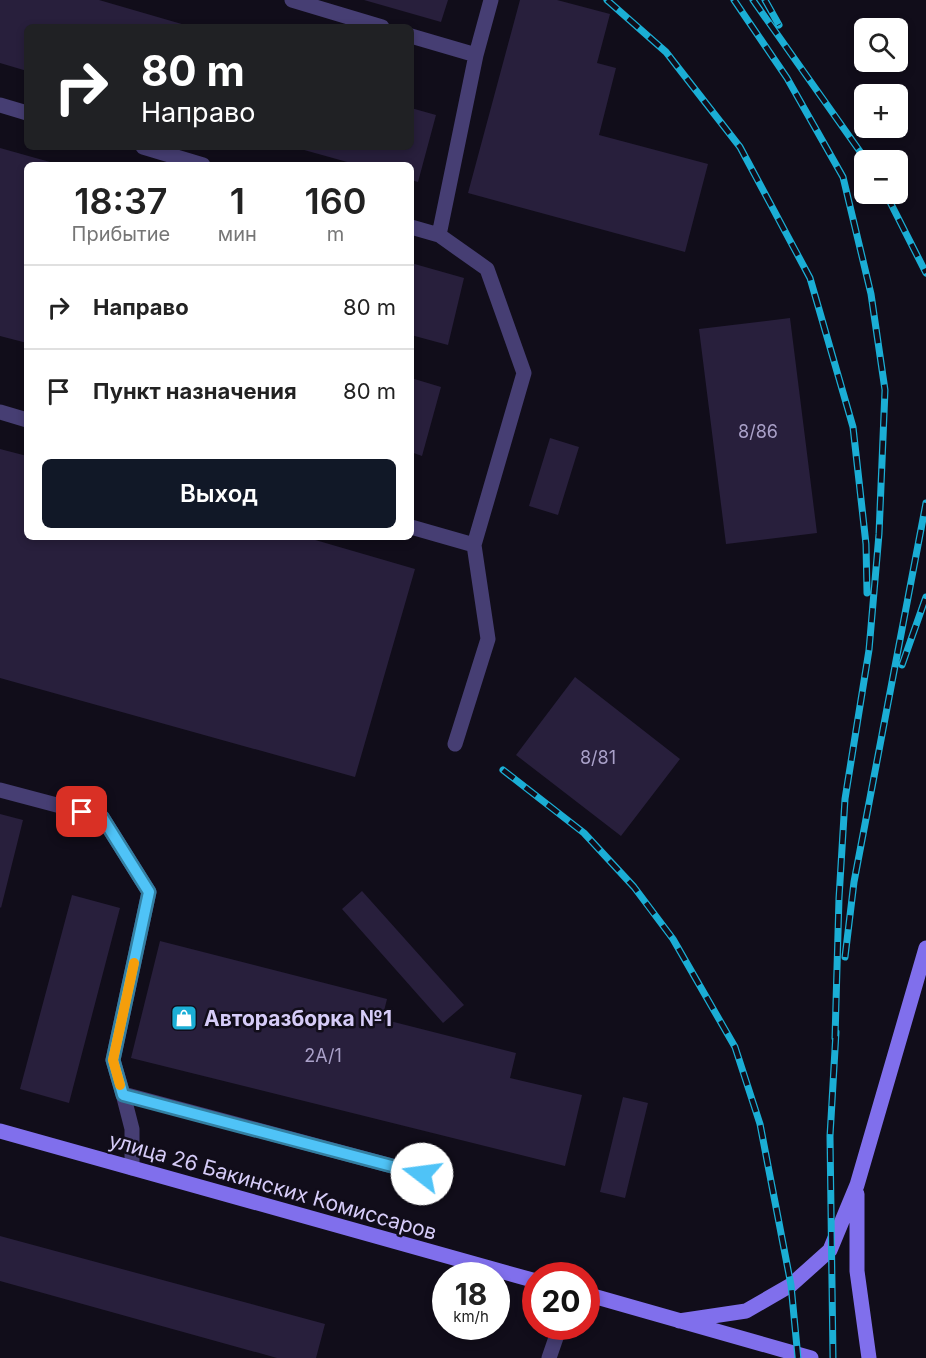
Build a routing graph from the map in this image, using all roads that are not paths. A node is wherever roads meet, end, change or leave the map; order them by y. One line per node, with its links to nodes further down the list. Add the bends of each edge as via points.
1 (292, 0): 3 (lane)
2 (491, 0): 5 (lane)
3 (372, 24)
4 (414, 37): 5 (lane)
5 (476, 55): 11 (lane)
6 (0, 105): 7 (lane)
7 (24, 112)
8 (153, 150): 9 (lane)
9 (193, 162)
10 (414, 228): 11 (lane)
11 (439, 235): 15 (lane, via 487,269 524,374)
12 (0, 412): 13 (lane)
13 (24, 419)
14 (414, 528): 15 (lane)
15 (474, 545): 16 (lane, via 488,639)
16 (455, 744)
17 (0, 790): 19 (lane, via 102,817 149,892 113,1060)
18 (926, 948): 23 (main road)
19 (123, 1095): 21 (lane, via 132,1129); 22 (lane)
20 (0, 1131): 21 (main road, улица 26 Бакинских Комиссаров)
21 (132, 1168): 24 (main road, улица 26 Бакинских Комиссаров)
22 (422, 1174)
23 (857, 1185): 26 (main road, via 830,1250 791,1285 746,1311); 30 (main road, via 857,1270)
24 (522, 1277)
25 (600, 1298): 26 (main road)
26 (679, 1321): 29 (main road)
27 (555, 1340): 28 (lane)
28 (549, 1358)
29 (812, 1358)
30 (869, 1358)

